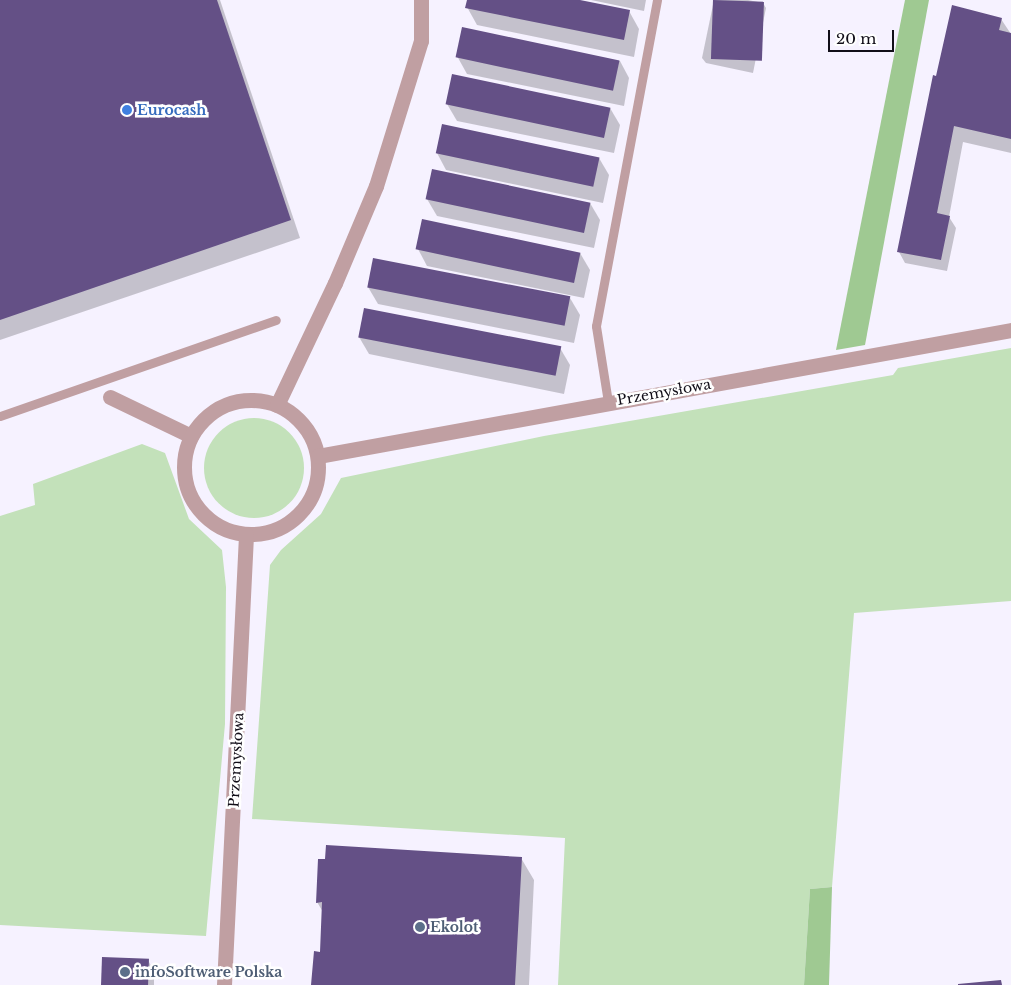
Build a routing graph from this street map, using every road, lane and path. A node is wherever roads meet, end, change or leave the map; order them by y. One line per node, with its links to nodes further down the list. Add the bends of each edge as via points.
1 (421, 0): 8 (street, via 421,41 376,186)
2 (657, 0): 7 (lane, via 596,326)
3 (276, 320): 5 (lane)
4 (1011, 330): 7 (street, Przemysłowa)
5 (100, 382): 6 (lane); 9 (lane)
6 (110, 397): 10 (street)
7 (608, 402): 11 (street, Przemysłowa)
8 (278, 405): 10 (street, via 258,400 225,406 203,420); 11 (street, via 311,434)
9 (0, 416)
10 (191, 436): 12 (street, via 184,457 184,479 192,500 206,518 225,530)
11 (318, 456): 12 (street, via 319,476 313,496 302,513 273,531)
12 (246, 535): 13 (street, Przemysłowa)
13 (224, 985)

